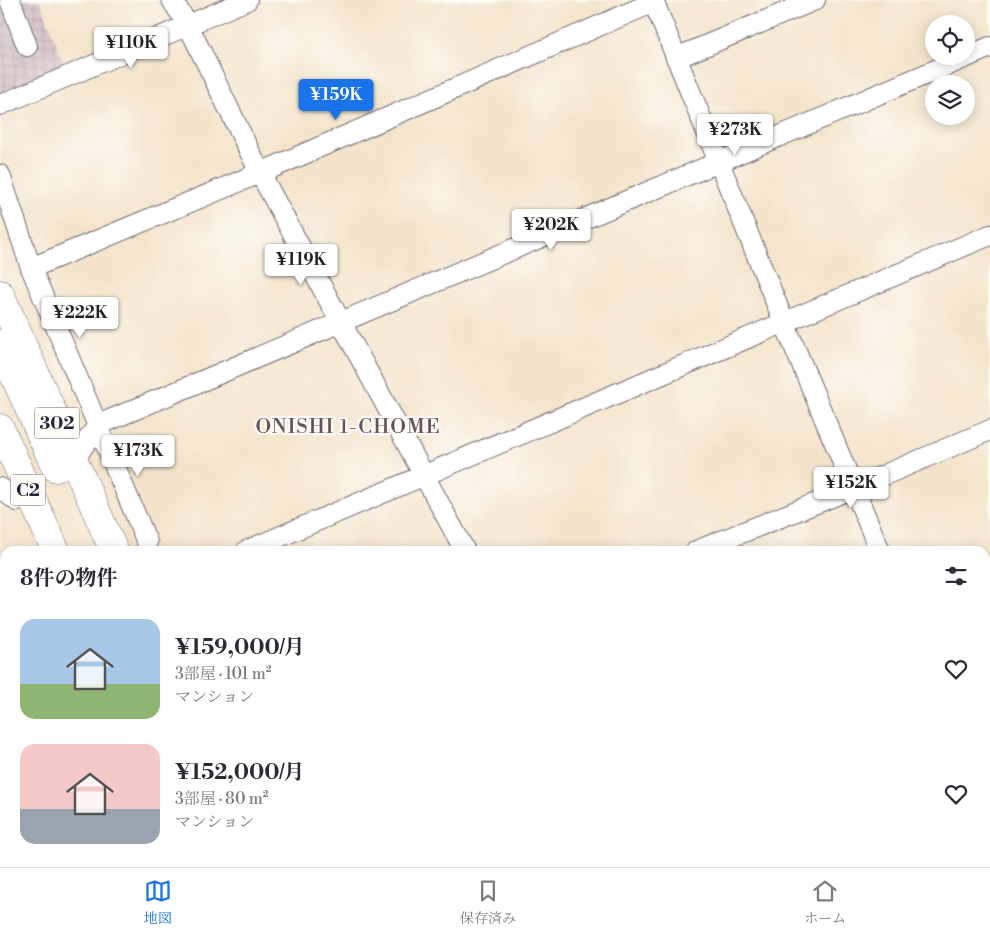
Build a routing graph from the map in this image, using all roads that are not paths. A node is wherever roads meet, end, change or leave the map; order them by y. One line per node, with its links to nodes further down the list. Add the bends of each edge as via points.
1 (10, 0): 7 (street)
2 (172, 0): 6 (street)
3 (247, 0): 6 (street)
4 (815, 0): 9 (street)
5 (653, 1): 9 (street); 12 (street)
6 (188, 25): 10 (street); 12 (street)
7 (27, 46)
8 (990, 47): 11 (street)
9 (676, 58): 11 (street)
10 (0, 105)
11 (718, 162): 18 (street); 19 (street)
12 (260, 173): 15 (street); 18 (street)
13 (2, 184): 15 (street)
14 (990, 235): 19 (street)
15 (30, 268): 21 (street)
16 (0, 294): 24 (highway, 302)
17 (0, 308): 33 (highway)
18 (340, 321): 21 (street); 26 (street)
19 (784, 322): 26 (street); 27 (street)
20 (0, 344): 34 (highway, C2)
21 (98, 425): 24 (street); 29 (street)
22 (0, 428): 32 (highway, C2)
23 (990, 430): 27 (street)
24 (73, 461): 35 (highway, 302)
25 (0, 464): 28 (highway); 31 (highway)
26 (424, 477): 36 (street); 37 (street)
27 (854, 488): 38 (street); 39 (street)
28 (8, 494): 30 (highway)
29 (146, 542)
30 (36, 546)
31 (44, 546)
32 (54, 546)
33 (92, 546)
34 (92, 546)
35 (112, 546)
36 (258, 546)
37 (462, 546)
38 (709, 546)
39 (878, 546)

